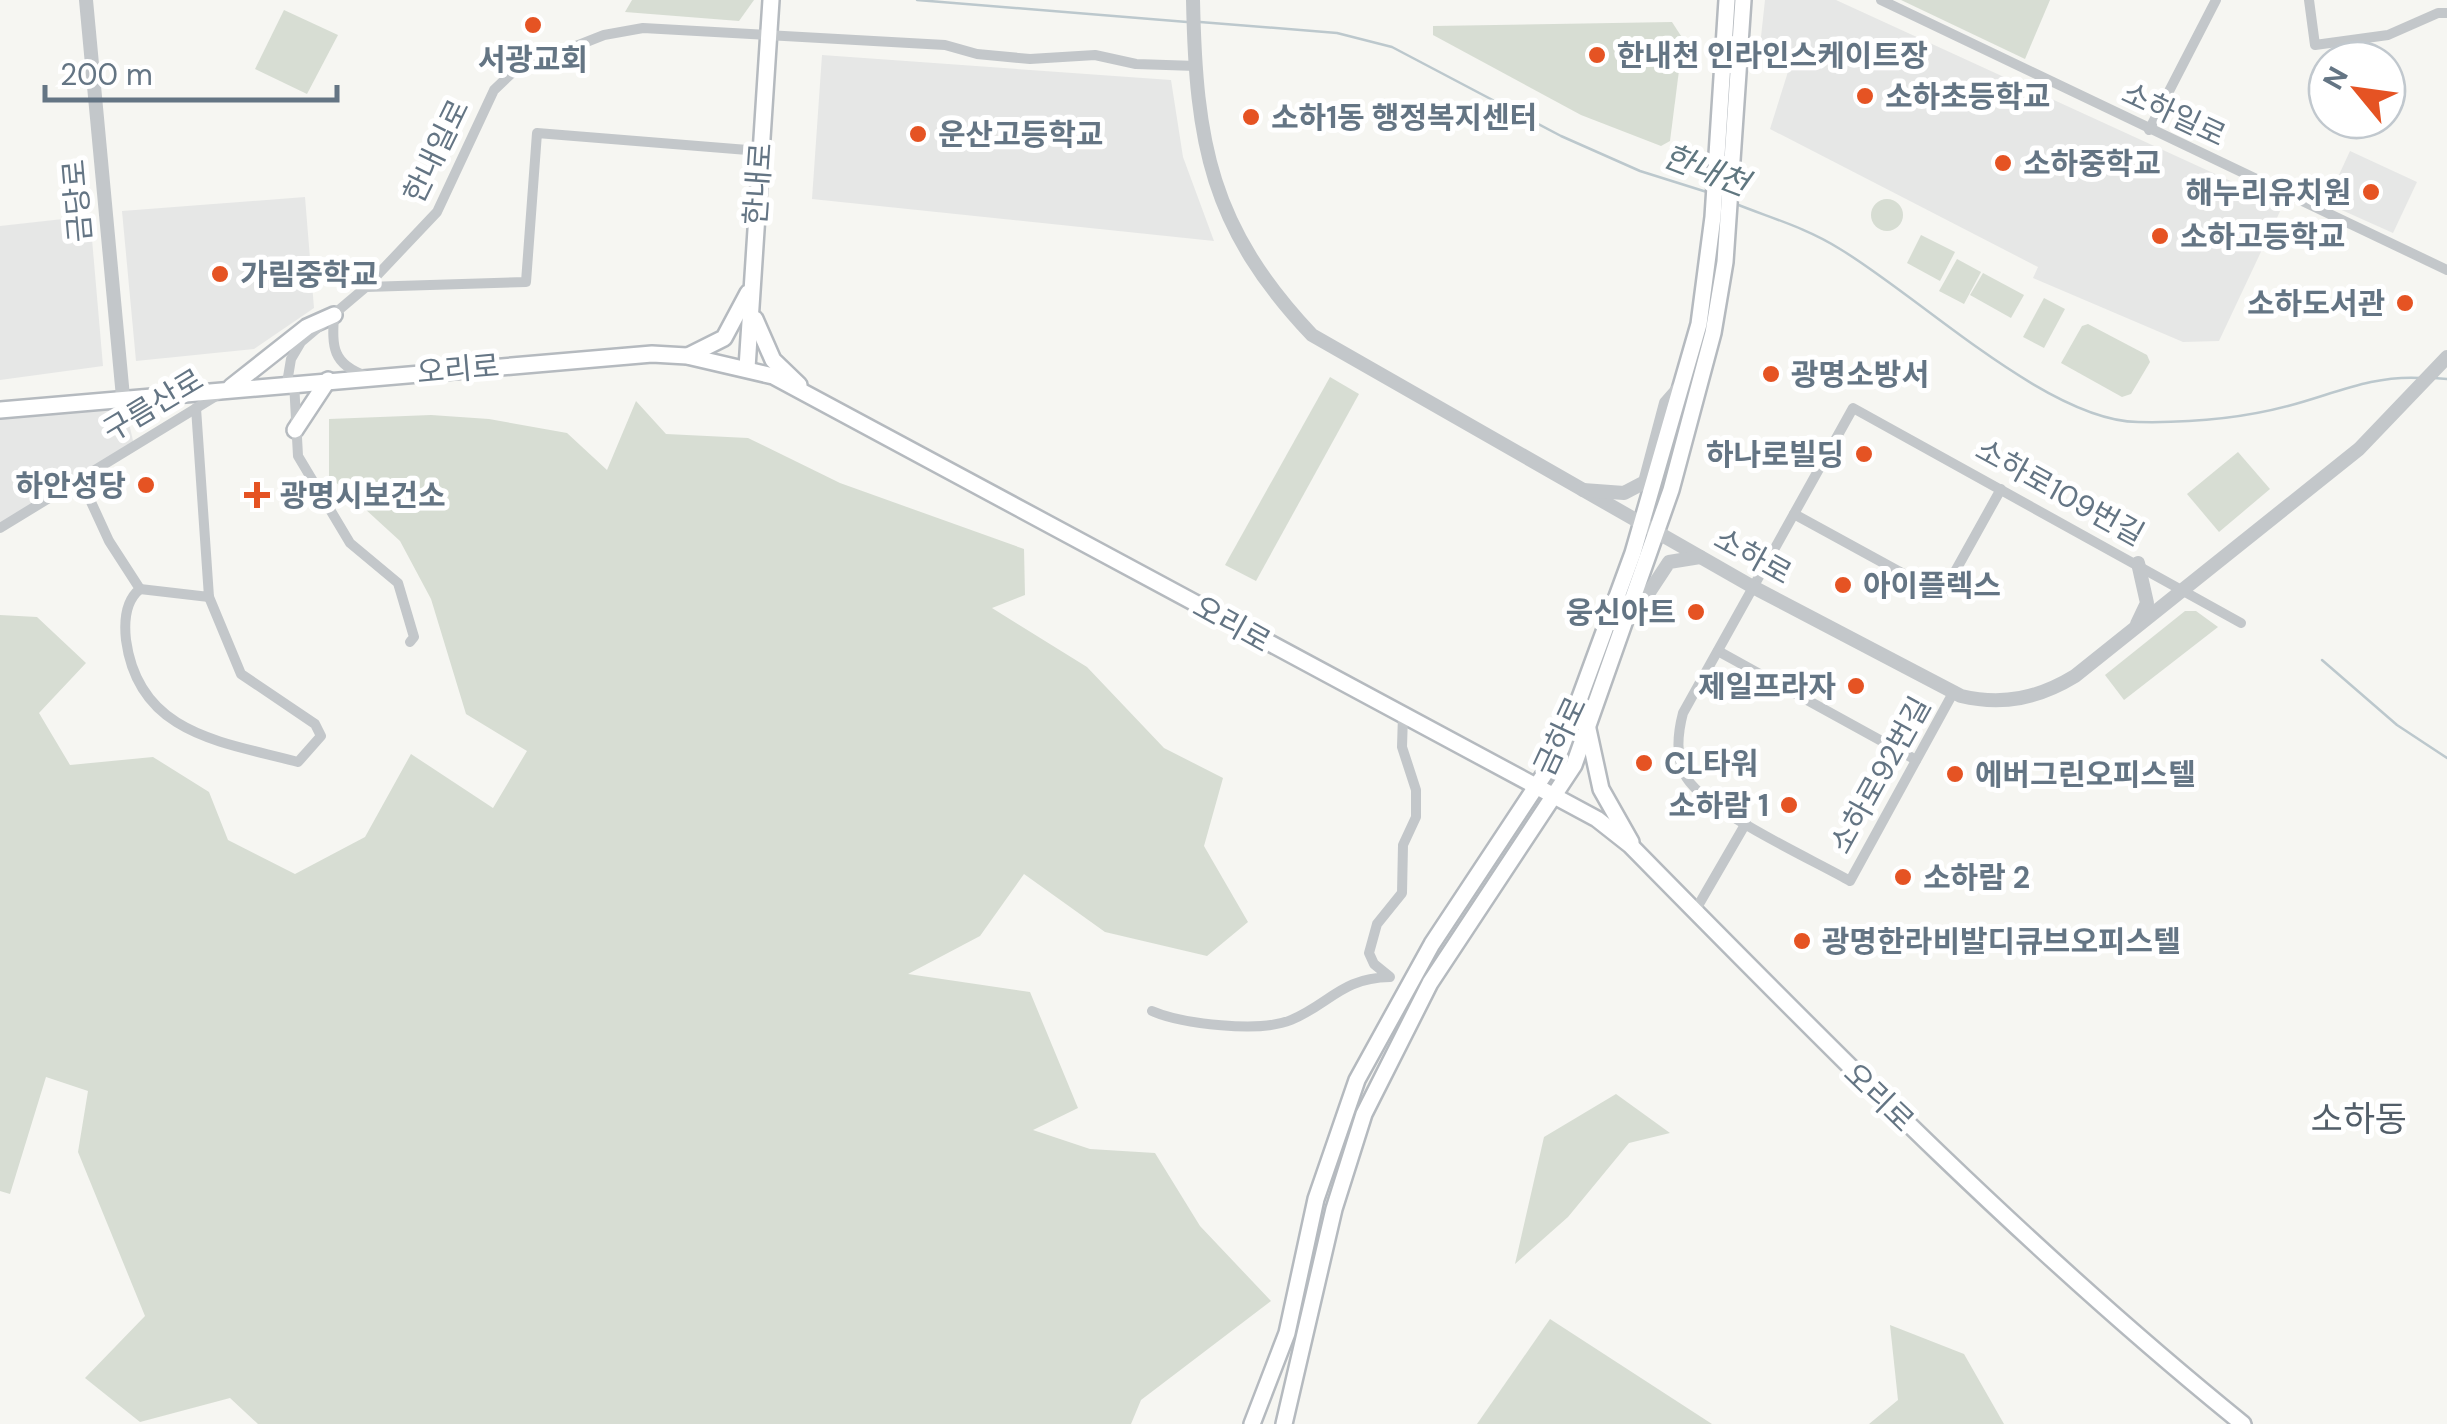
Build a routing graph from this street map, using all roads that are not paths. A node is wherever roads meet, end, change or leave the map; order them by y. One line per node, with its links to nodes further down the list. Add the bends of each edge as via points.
1 (86, 0): 28 (street, 금당로)
2 (771, 0): 10 (main road, 한내로)
3 (1193, 0): 11 (street, 소하로)
4 (1727, 0): 14 (main road, 금하로, via 1716,171)
5 (1743, 0): 14 (main road, 금하로, via 1732,178)
6 (1881, 0): 12 (street, 소하일로)
7 (2216, 0): 12 (street)
8 (2309, 0): 9 (street, via 2314,46 2388,35)
9 (2447, 14)
10 (769, 35): 11 (street, 한내일로, via 945,46 1030,60 1095,56); 13 (main road, 한내로); 17 (street, 한내일로, via 623,30 513,72 494,90 437,212)
11 (1196, 66): 34 (street, 소하로, via 1204,150 1218,194 1238,236 1296,317 1333,350)
12 (2149, 130): 15 (street, 소하일로)
13 (760, 151): 16 (main road, 한내로); 17 (street, via 537,133 526,282)
14 (1721, 221): 25 (main road, 금하로); 37 (main road, 금하로, via 1713,333)
15 (2447, 270)
16 (752, 285): 19 (main road, via 724,338); 21 (main road, 한내로); 27 (main road, via 763,345)
17 (366, 287): 18 (street, 한내일로)
18 (334, 315): 22 (street, via 333,351 344,366); 24 (street, 한내일로, via 301,342 290,359); 26 (main road)
19 (687, 356): 21 (main road, 오리로); 22 (main road, 오리로)
20 (2446, 358): 42 (street, 소하로, via 2359,448)
21 (747, 368): 27 (main road, 오리로)
22 (367, 376): 23 (main road, 오리로)
23 (328, 380): 24 (main road, 오리로); 31 (main road)
24 (290, 382): 26 (main road, 오리로); 31 (street)
25 (1684, 383): 34 (street, via 1666,403 1644,482 1624,493); 37 (main road, 금하로)
26 (230, 388): 28 (main road, 오리로); 29 (street, 구름산로)
27 (806, 392): 50 (main road, 오리로)
28 (123, 397): 30 (main road, 오리로)
29 (196, 408): 32 (street, 구름산로); 43 (street)
30 (0, 410)
31 (295, 430): 47 (street, via 298,456 350,543 400,587)
32 (80, 478): 36 (street, 구름산로); 41 (street)
33 (2001, 488): 35 (street, 소하로109번길, via 1853,408); 35 (street, via 1942,595); 39 (street, 소하로109번길)
34 (1582, 490): 37 (street, 소하로)
35 (1794, 514): 40 (street)
36 (0, 528)
37 (1649, 528): 38 (street, 소하로); 44 (main road, 금하로); 53 (main road, 금하로, via 1562,749)
38 (1700, 557): 40 (street, 소하로); 44 (street, via 1669,562)
39 (2138, 563): 42 (street, 소하로109번길); 46 (street, via 2147,603)
40 (1753, 587): 48 (street); 49 (street, 소하로)
41 (140, 589): 43 (street); 43 (street, via 128,603 127,645 155,704 215,744 298,762 321,736 316,724 241,674)
42 (2186, 589): 45 (street, 소하로109번길); 46 (street, 소하로)
43 (209, 597)
44 (1628, 614): 51 (main road, 금하로)
45 (2240, 623)
46 (2134, 629): 49 (street, 소하로, via 2048,691 2004,701)
47 (410, 642)
48 (1718, 650): 52 (street); 55 (street, via 1683,712 1679,755 1696,790)
49 (1953, 693): 52 (street, 소하로92번길)
50 (1403, 715): 53 (main road, 오리로); 58 (street, via 1416,817 1404,845 1402,893 1376,924 1369,953)
51 (1587, 726): 54 (main road, 금하로, via 1574,765); 56 (main road, via 1601,789)
52 (1916, 760): 55 (street, 소하로92번길, via 1850,881)
53 (1538, 784): 54 (main road, 오리로); 59 (main road, 금하로)
54 (1554, 793): 56 (main road, 오리로); 62 (main road, 금하로, via 1430,984 1381,1076 1334,1209)
55 (1746, 822): 57 (street)
56 (1638, 854): 57 (main road, 오리로)
57 (1695, 912): 63 (main road, 오리로, via 2040,1253)
58 (1390, 976): 59 (street); 60 (street, via 1353,981 1292,1020 1263,1028 1173,1020)
59 (1412, 978): 61 (main road, 금하로, via 1344,1110 1287,1333)
60 (1152, 1011)
61 (1252, 1424)
62 (1284, 1424)
63 (2243, 1424)

